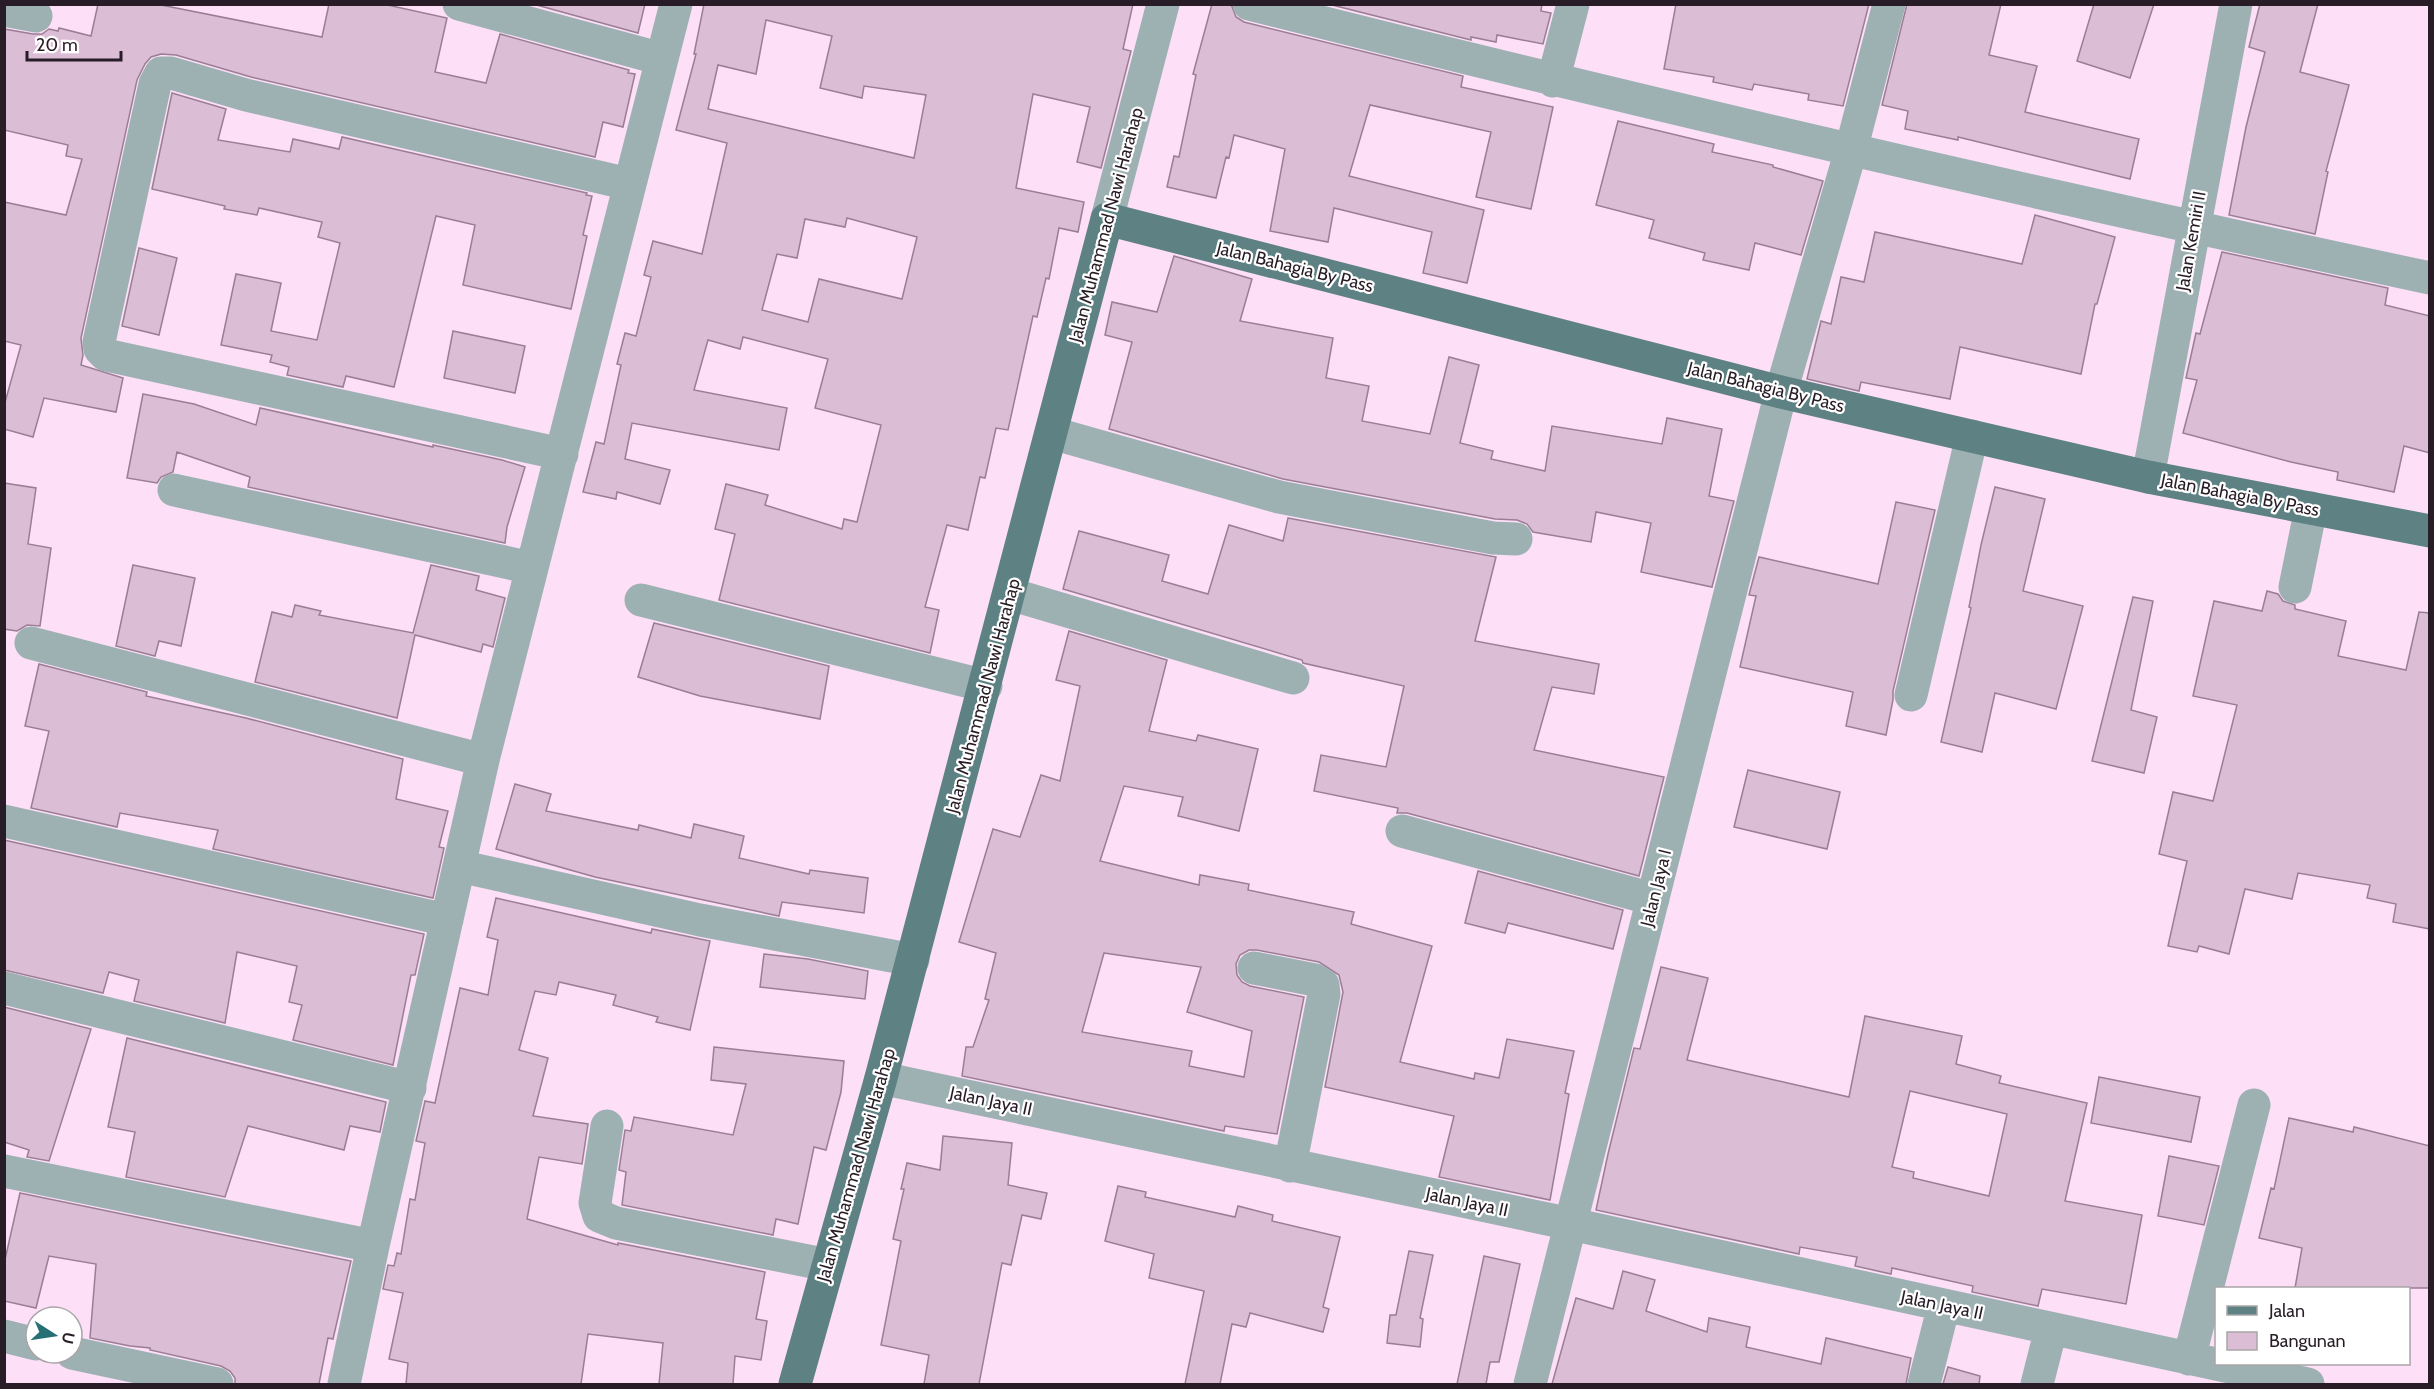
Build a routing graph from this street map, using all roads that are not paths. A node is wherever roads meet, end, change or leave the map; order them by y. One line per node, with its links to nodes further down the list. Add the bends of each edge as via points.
1 (459, 4): 10 (street)
2 (676, 4): 10 (street)
3 (1163, 4): 14 (street, Jalan Muhammad Nawi Harahap)
4 (1249, 4): 11 (street)
5 (1573, 4): 11 (street)
6 (1888, 4): 12 (street, Jalan Jaya I)
7 (2236, 4): 15 (street, Jalan Kemiri II)
8 (4, 10): 9 (street)
9 (36, 16)
10 (662, 60): 13 (street)
11 (1553, 81): 12 (street)
12 (1851, 150): 15 (street); 17 (street, Jalan Jaya I)
13 (629, 184): 20 (street); 20 (street, via 246,95 171,73 161,73 152,95 99,342 106,355)
14 (1107, 219): 17 (main road, Jalan Bahagia By Pass); 18 (main road, Jalan Muhammad Nawi Harahap)
15 (2193, 228): 16 (street); 21 (street, Jalan Kemiri II)
16 (2430, 278)
17 (1781, 392): 19 (main road, Jalan Bahagia By Pass); 38 (street, Jalan Jaya I)
18 (1052, 433): 25 (street, via 1279,497 1493,538); 28 (main road, Jalan Muhammad Nawi Harahap)
19 (1972, 436): 21 (main road, Jalan Bahagia By Pass); 33 (street)
20 (562, 454): 26 (street)
21 (2148, 477): 23 (main road, Jalan Bahagia By Pass)
22 (174, 490): 26 (street)
23 (2311, 508): 24 (main road, Jalan Bahagia By Pass); 27 (street)
24 (2430, 531)
25 (1516, 539)
26 (532, 568): 34 (street)
27 (2295, 587)
28 (1010, 594): 31 (street); 32 (main road, Jalan Muhammad Nawi Harahap)
29 (641, 600): 32 (street)
30 (31, 643): 34 (street)
31 (1293, 678)
32 (986, 686): 40 (main road, Jalan Muhammad Nawi Harahap)
33 (1911, 695)
34 (483, 760): 37 (street)
35 (4, 821): 39 (street)
36 (1402, 831): 38 (street)
37 (459, 866): 39 (street); 40 (street, via 700,920)
38 (1653, 899): 49 (street, Jalan Jaya I)
39 (447, 920): 44 (street)
40 (913, 960): 43 (main road, Jalan Muhammad Nawi Harahap)
41 (1254, 968): 47 (street, via 1323,985)
42 (4, 988): 44 (street)
43 (881, 1078): 47 (street, Jalan Jaya II); 51 (main road, Jalan Muhammad Nawi Harahap)
44 (410, 1088): 50 (street)
45 (2254, 1105): 57 (street)
46 (607, 1126): 51 (street, via 595,1203 599,1216 616,1223)
47 (1290, 1166): 49 (street, Jalan Jaya II)
48 (4, 1171): 50 (street)
49 (1571, 1224): 52 (street, Jalan Jaya II); 64 (street, Jalan Jaya I)
50 (373, 1246): 62 (street)
51 (828, 1265): 63 (main road, Jalan Muhammad Nawi Harahap)
52 (1944, 1305): 53 (street, Jalan Jaya II); 65 (street)
53 (2051, 1329): 57 (street, Jalan Jaya II); 66 (street)
54 (4, 1336): 55 (street)
55 (24, 1341)
56 (84, 1359): 60 (street)
57 (2188, 1359): 58 (street, Jalan Jaya II)
58 (2215, 1365)
59 (2217, 1365): 67 (street, Jalan Jaya II)
60 (119, 1375): 61 (street)
61 (217, 1384)
62 (344, 1384)
63 (795, 1384)
64 (1530, 1384)
65 (1924, 1384)
66 (2037, 1384)
67 (2308, 1384)

